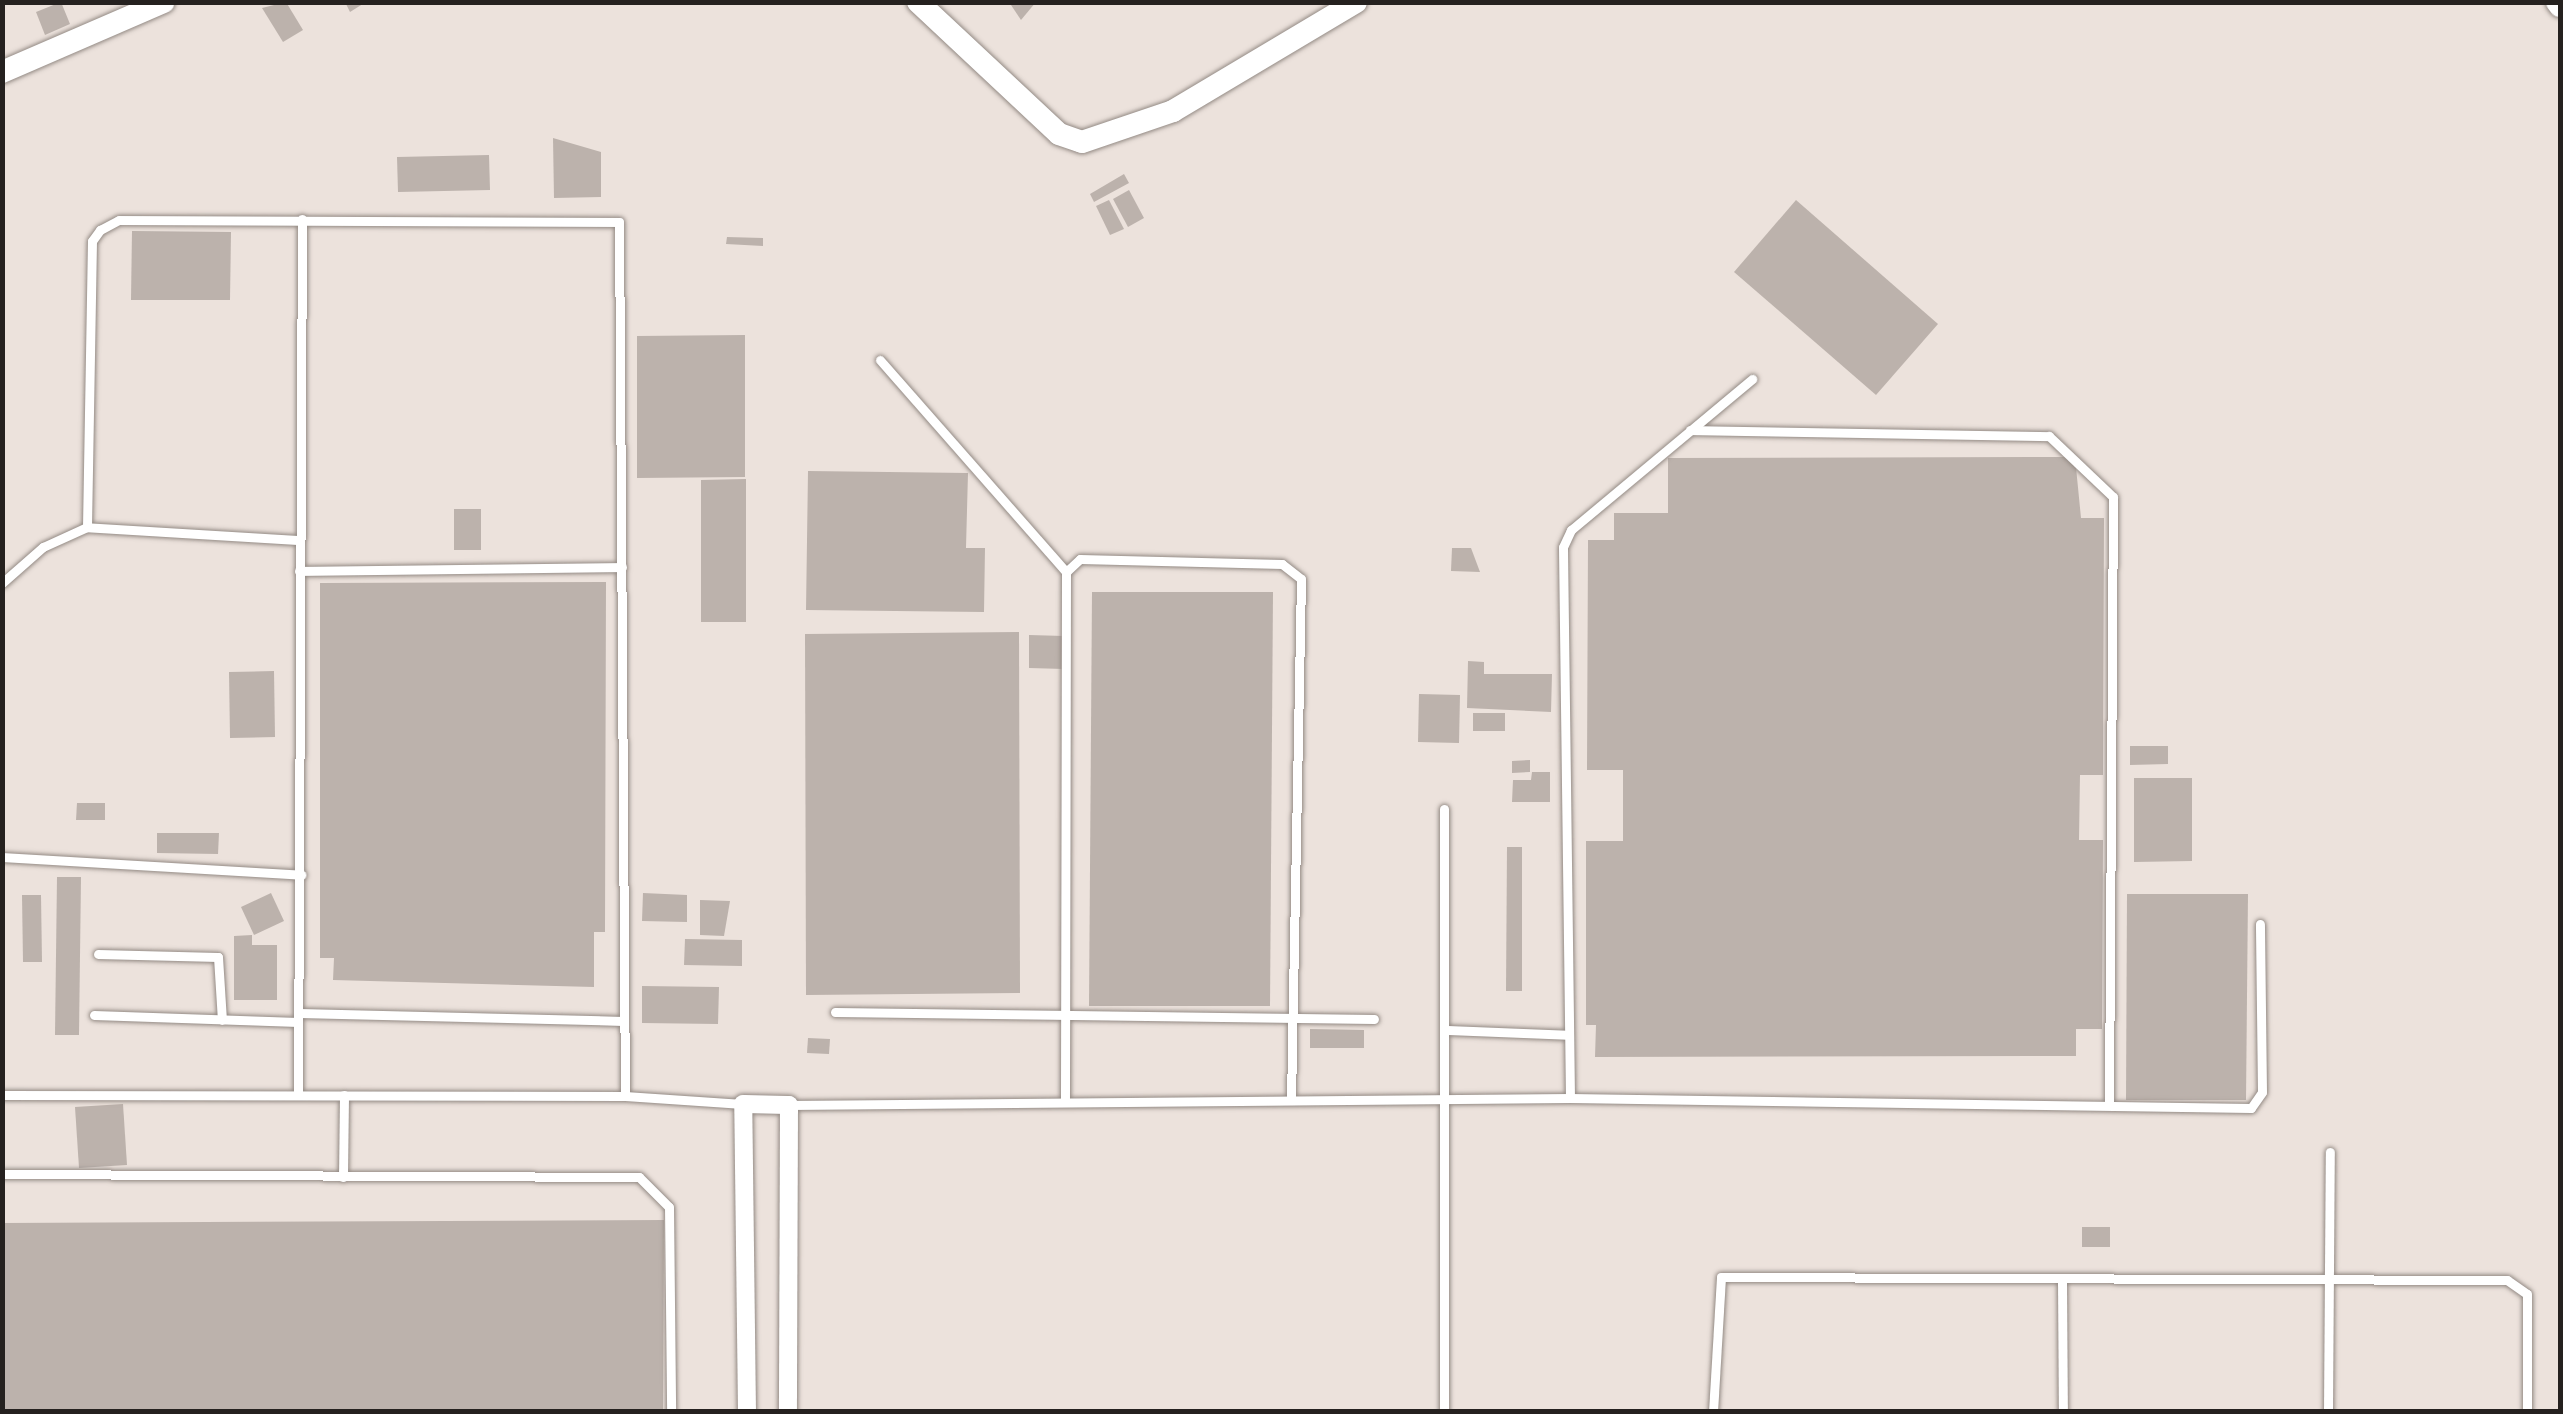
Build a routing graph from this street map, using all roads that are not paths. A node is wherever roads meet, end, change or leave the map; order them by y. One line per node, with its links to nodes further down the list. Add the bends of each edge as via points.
1 (164, 2): 4 (street)
2 (918, 2): 3 (street, via 1059,134 1082,142 1173,111)
3 (1356, 2)
4 (2, 72)
5 (302, 219): 9 (lane, via 119,220 92,241); 10 (lane); 11 (lane, via 619,222)
6 (880, 360): 13 (lane)
7 (1752, 379): 8 (lane)
8 (1690, 430): 29 (lane, via 1571,530 1563,547); 40 (lane, via 2048,436 2113,497)
9 (87, 527): 10 (lane); 14 (lane, via 43,547)
10 (297, 540): 12 (lane)
11 (622, 567): 12 (lane); 27 (lane)
12 (299, 571): 17 (lane)
13 (1066, 572): 22 (lane, via 1080,559 1282,564 1301,579); 24 (lane)
14 (2, 583)
15 (1444, 808): 28 (lane)
16 (2, 858): 17 (lane)
17 (302, 875): 23 (lane)
18 (2260, 924): 40 (lane, via 2260,1100 2251,1108)
19 (98, 954): 25 (lane, via 218,957)
20 (835, 1012): 24 (lane)
21 (94, 1015): 25 (lane)
22 (1290, 1016): 24 (lane); 26 (lane); 34 (lane)
23 (298, 1017): 25 (lane); 27 (lane); 30 (lane)
24 (1061, 1018): 37 (lane)
25 (222, 1020)
26 (1374, 1020)
27 (623, 1021): 33 (lane)
28 (1446, 1030): 29 (lane); 36 (lane)
29 (1569, 1035): 35 (lane)
30 (298, 1093): 31 (lane); 32 (lane)
31 (344, 1094): 33 (lane); 43 (lane)
32 (2, 1095)
33 (625, 1096): 38 (lane)
34 (1291, 1098): 36 (lane); 37 (lane)
35 (1570, 1098): 36 (lane); 40 (lane)
36 (1446, 1100): 49 (lane)
37 (1065, 1101): 39 (lane)
38 (743, 1104): 39 (street); 47 (street)
39 (789, 1105): 48 (street)
40 (2109, 1105)
41 (2330, 1152): 45 (lane)
42 (2, 1174): 43 (lane)
43 (344, 1177): 46 (lane, via 639,1176 660,1188 669,1207)
44 (2062, 1281): 45 (lane); 50 (lane, via 1721,1277); 51 (lane)
45 (2327, 1282): 52 (lane); 53 (lane, via 2518,1285 2526,1294)
46 (672, 1412)
47 (747, 1412)
48 (788, 1412)
49 (1444, 1412)
50 (1713, 1412)
51 (2062, 1412)
52 (2328, 1412)
53 (2527, 1412)

